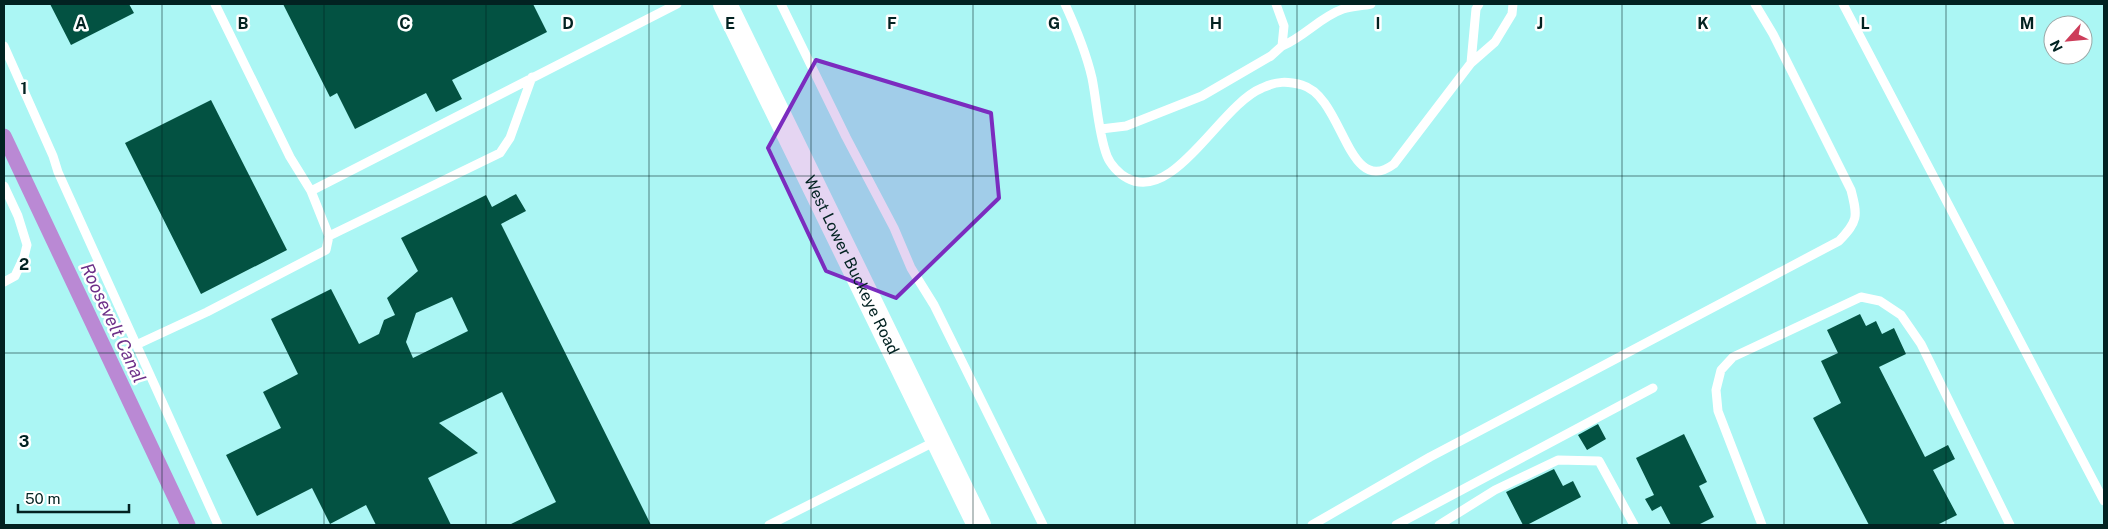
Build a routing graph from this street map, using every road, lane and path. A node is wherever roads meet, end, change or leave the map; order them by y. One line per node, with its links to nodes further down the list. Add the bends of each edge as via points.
1 (215, 4): 18 (lane, via 290,157)
2 (677, 4): 15 (lane)
3 (724, 4): 23 (main road, West Lower Buckeye Road)
4 (781, 4): 29 (lane)
5 (1065, 4): 16 (lane, via 1082,42)
6 (1276, 4): 13 (lane, via 1284,26)
7 (1370, 4): 13 (lane, via 1343,9)
8 (1479, 4): 14 (lane)
9 (1513, 4): 14 (lane, via 1512,14 1495,42)
10 (1755, 4): 30 (lane, via 1851,190 1857,211 1852,227 1839,241 1430,457)
11 (1843, 4): 24 (lane)
12 (4, 46): 21 (lane)
13 (1282, 46): 16 (lane, via 1271,56 1202,96 1126,126)
14 (1471, 64): 16 (lane, via 1394,164 1384,172 1372,172 1356,161 1328,104 1308,87 1286,81 1261,88 1236,105 1176,170 1156,182 1136,183 1121,175 1108,157)
15 (532, 77): 18 (lane); 19 (lane, via 510,138 500,152)
16 (1101, 129)
17 (4, 186): 20 (lane, via 27,244 15,276)
18 (311, 191): 19 (lane)
19 (329, 236): 21 (lane, via 326,250)
20 (4, 282)
21 (136, 345): 26 (lane)
22 (1653, 388): 31 (lane)
23 (938, 440): 27 (lane); 28 (main road, West Lower Buckeye Road)
24 (2100, 488): 25 (lane)
25 (2104, 501)
26 (218, 525)
27 (769, 525)
28 (979, 525)
29 (1043, 525)
30 (1312, 525)
31 (1396, 525)
32 (1439, 525): 33 (lane, via 1494,490 1558,460 1599,461)
33 (1634, 525)
34 (1762, 525): 35 (lane, via 1718,411 1716,390 1721,370 1733,357 1861,297 1880,301 1901,315 1921,344)
35 (2010, 525)

